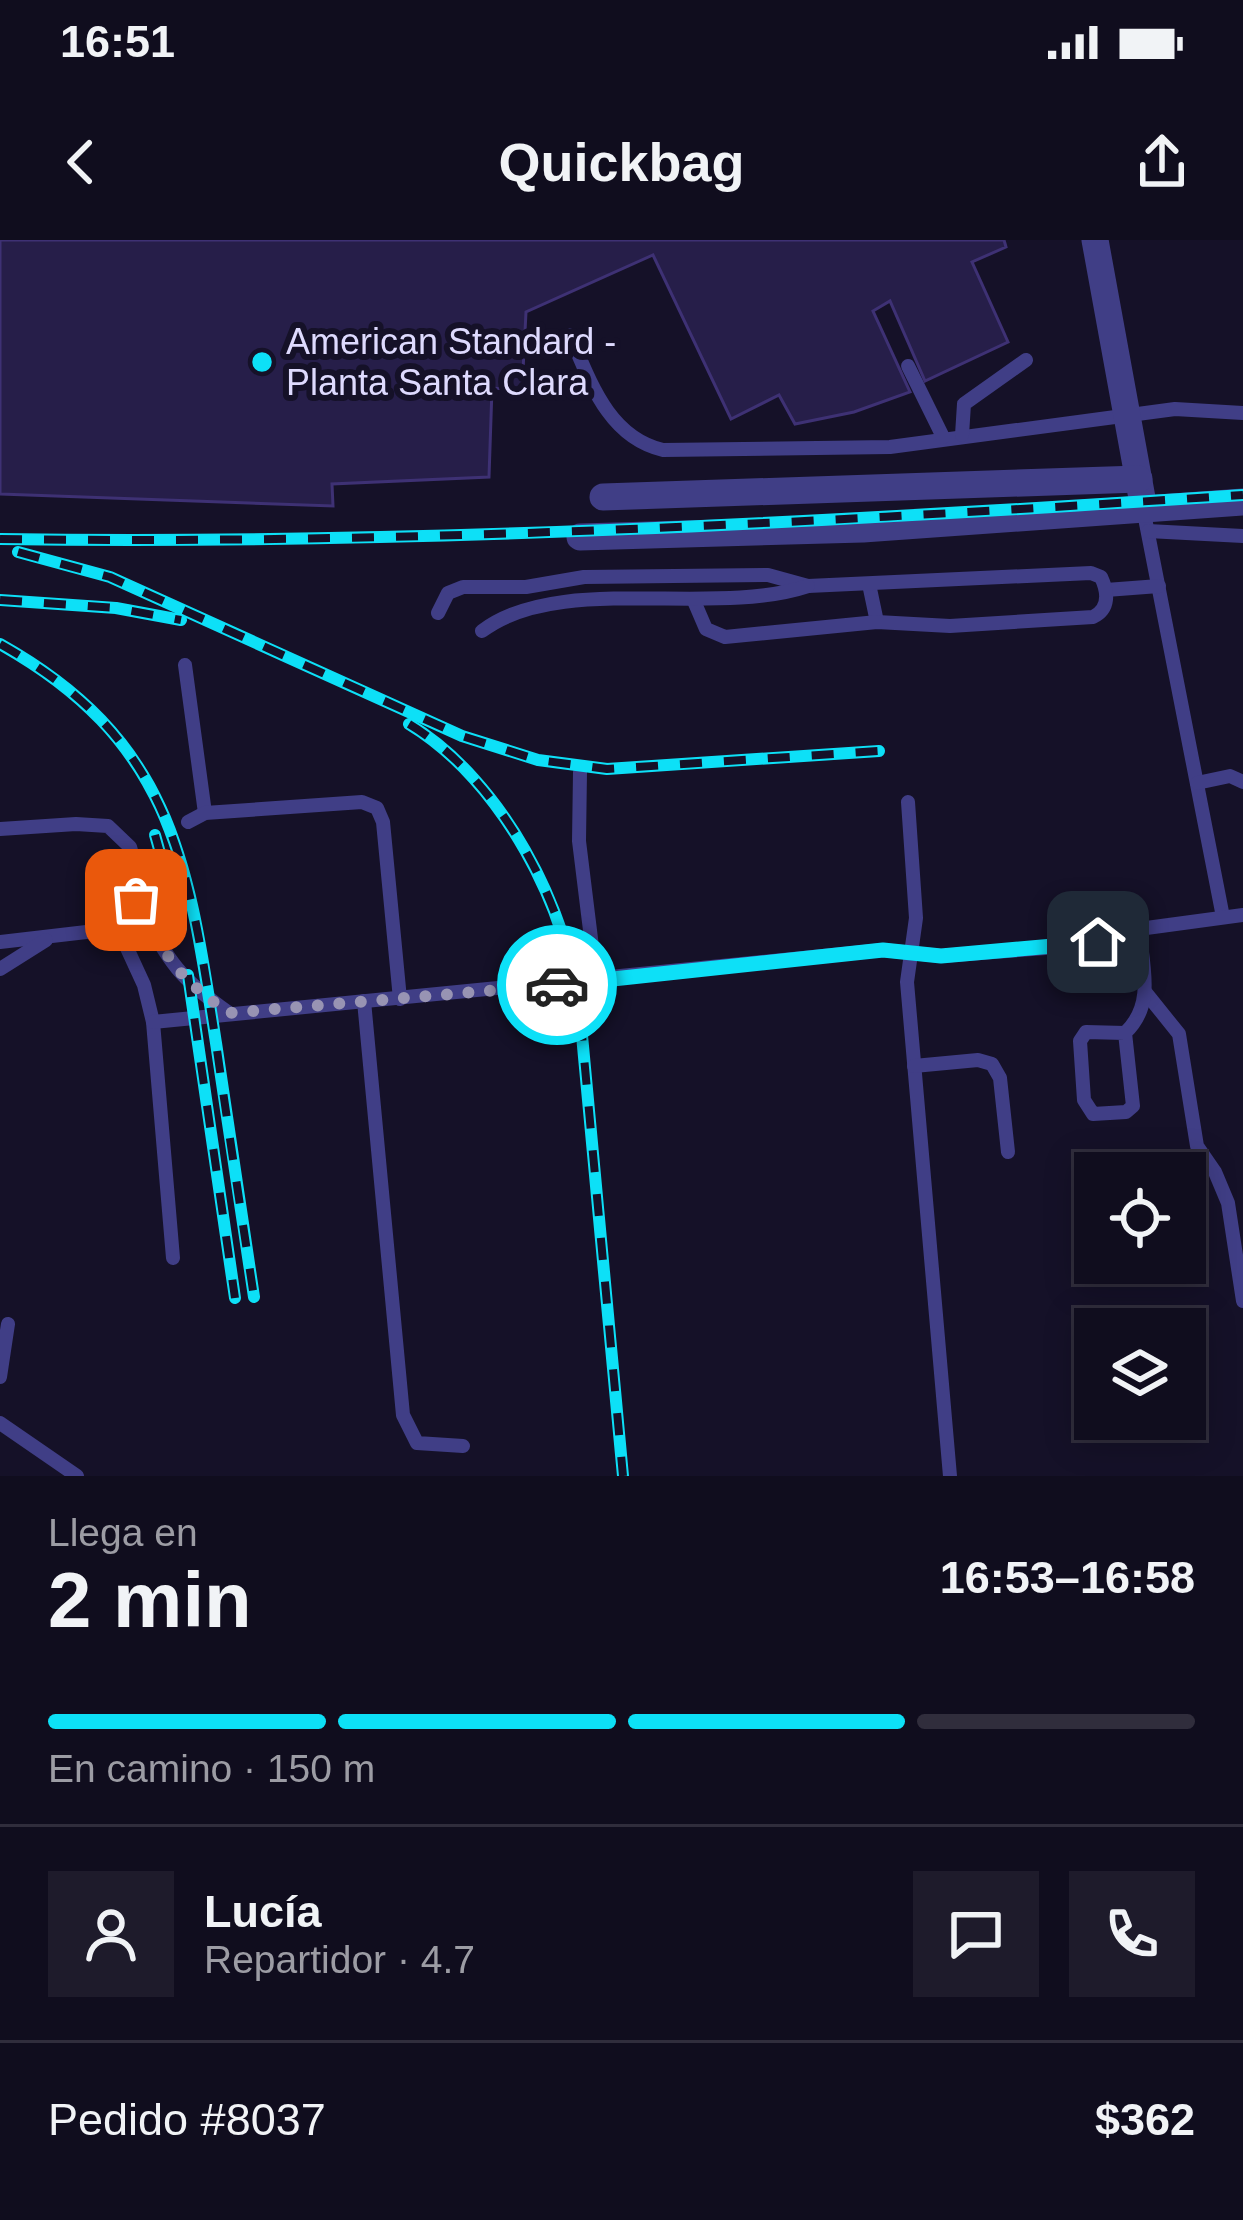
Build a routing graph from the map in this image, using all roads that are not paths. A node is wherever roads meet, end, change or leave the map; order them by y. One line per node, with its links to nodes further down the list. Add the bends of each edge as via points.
1 (1095, 240): 6 (street)
2 (570, 335): 8 (lane, via 598,400 648,446 890,447)
3 (1026, 360): 7 (lane, via 964,404)
4 (908, 366): 8 (lane)
5 (1243, 413): 6 (lane)
6 (1129, 415): 7 (lane); 9 (street)
7 (962, 435): 8 (lane)
8 (943, 437)
9 (1139, 479): 10 (street); 12 (street)
10 (603, 496)
11 (1243, 502): 12 (street)
12 (1145, 520): 13 (lane); 14 (street); 18 (lane)
13 (1243, 536)
14 (580, 537)
15 (546, 584): 17 (lane, via 768,575); 21 (lane); 22 (lane, via 463,586 448,592)
16 (869, 584): 17 (lane); 19 (lane, via 1091,573); 23 (lane)
17 (808, 586): 20 (lane)
18 (1159, 586): 19 (lane); 28 (lane)
19 (1106, 590): 23 (lane, via 1105,606 1093,617)
20 (694, 601): 21 (lane); 23 (lane, via 706,629 725,637)
21 (556, 603): 24 (lane)
22 (438, 614)
23 (877, 622)
24 (482, 631)
25 (185, 665): 30 (lane)
26 (580, 772): 42 (lane, via 579,841)
27 (1243, 782): 28 (lane, via 1230,776)
28 (1197, 783): 35 (lane)
29 (908, 802): 40 (lane, via 916,918)
30 (205, 813): 31 (lane); 44 (lane, via 362,802 377,808)
31 (188, 822)
32 (0, 830): 33 (lane, via 108,826 136,861)
33 (136, 900): 36 (lane); 46 (lane, via 172,966)
34 (1243, 914): 35 (lane)
35 (1223, 917): 37 (lane)
36 (115, 922): 38 (lane); 47 (lane)
37 (1139, 929): 40 (lane, via 1085,945); 43 (lane)
38 (52, 936): 39 (lane); 41 (lane)
39 (0, 942)
40 (909, 953): 42 (lane); 49 (lane)
41 (0, 969)
42 (596, 979): 44 (lane)
43 (1146, 993): 48 (lane); 52 (lane, via 1179,1034 1197,1145 1228,1203)
44 (400, 999): 45 (lane)
45 (364, 1001): 46 (lane); 56 (lane, via 404,1415 417,1443)
46 (229, 1013): 47 (lane)
47 (153, 1022): 51 (lane)
48 (1125, 1034): 48 (lane, via 1132,1106 1094,1114 1084,1100 1081,1037)
49 (914, 1066): 50 (lane, via 992,1064); 58 (lane)
50 (1008, 1151)
51 (173, 1258)
52 (1243, 1301)
53 (8, 1324): 54 (lane)
54 (0, 1377)
55 (0, 1424): 57 (lane)
56 (464, 1446)
57 (76, 1476)
58 (950, 1476)

